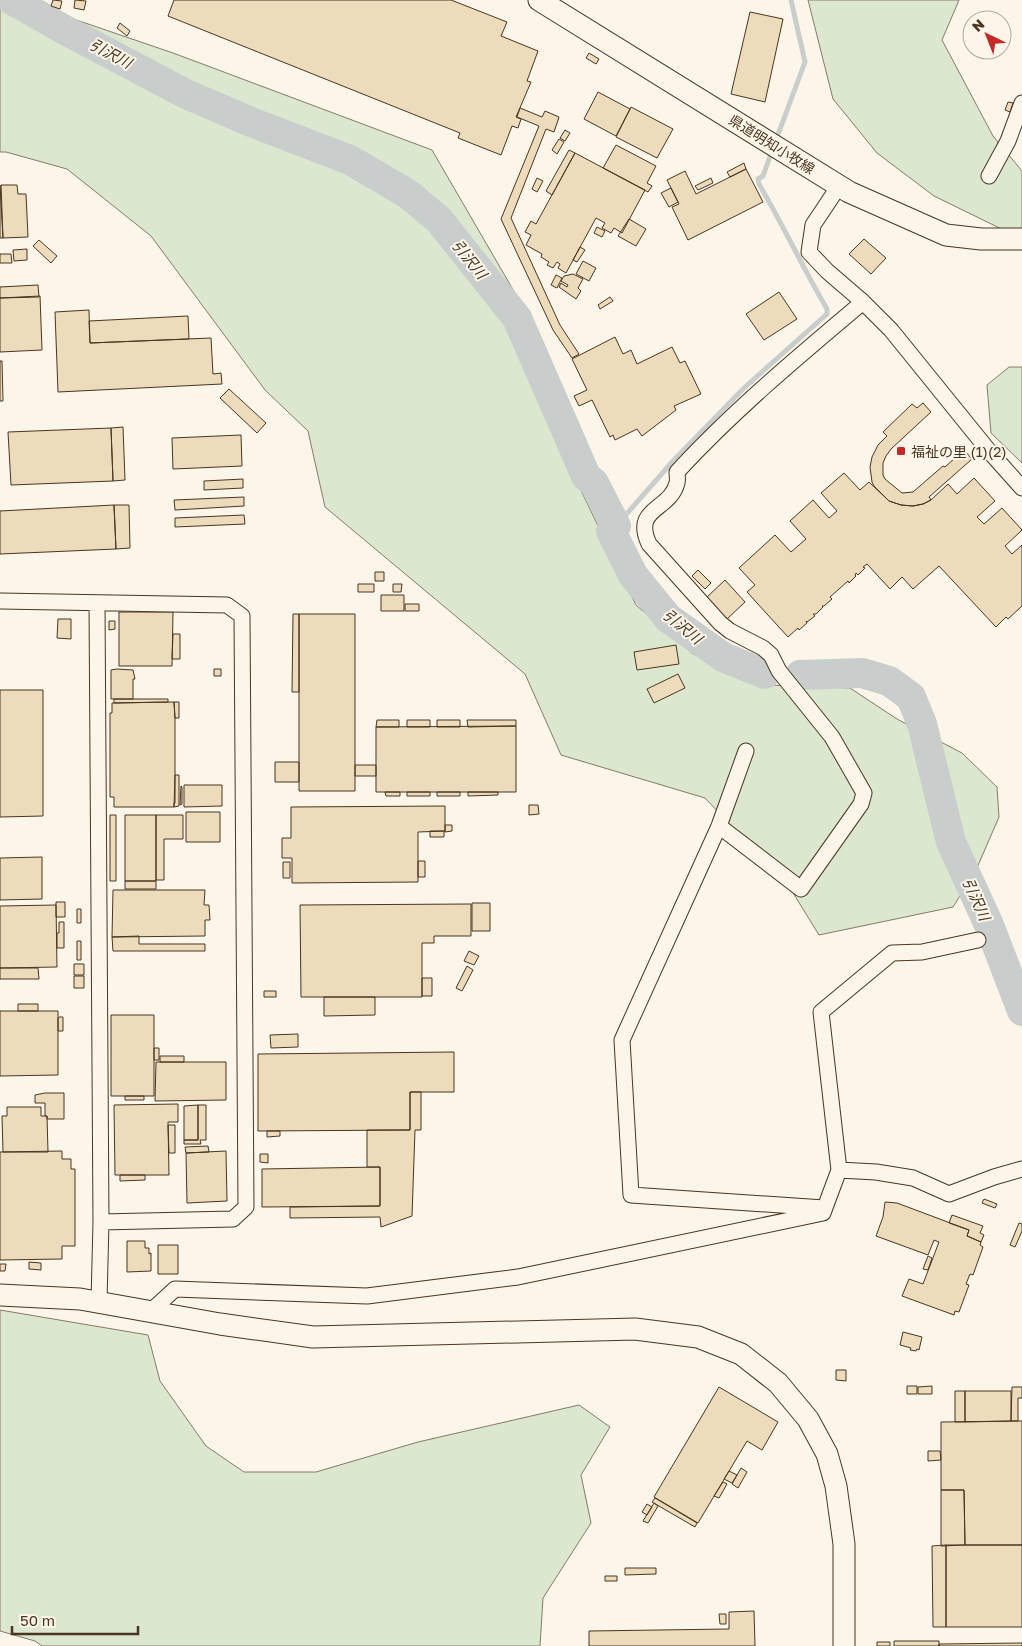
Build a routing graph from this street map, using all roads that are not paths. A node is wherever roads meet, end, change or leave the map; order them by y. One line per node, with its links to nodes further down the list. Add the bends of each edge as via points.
1 (539, 0): 4 (street, 県道明知小牧線)
2 (1022, 103): 3 (street, via 1008,141)
3 (989, 176)
4 (839, 186): 5 (street, 県道明知小牧線, via 946,235); 6 (street, via 813,225 809,252)
5 (1022, 239)
6 (863, 302): 7 (street, via 891,330); 11 (street, via 744,403 703,443 677,472 678,483 671,495 648,515 644,523 644,534 649,544 720,623 771,655 779,671 832,737 864,793 861,804 801,890)
7 (1022, 488)
8 (0, 602): 9 (street)
9 (97, 603): 16 (street); 16 (street, via 227,605 242,616 246,1198 246,1207 233,1219)
10 (746, 751): 11 (street)
11 (719, 826): 15 (street, via 622,1040 631,1195)
12 (978, 940): 14 (street, via 922,952 892,953 821,1012)
13 (1022, 1169): 14 (street, via 949,1194 913,1178)
14 (839, 1170): 15 (street)
15 (825, 1208): 19 (street, via 823,1213 518,1277 367,1296 174,1289)
16 (100, 1222): 18 (street)
17 (0, 1295): 18 (street, via 80,1298)
18 (99, 1302): 19 (street)
19 (150, 1311): 20 (street, via 314,1337 635,1329 698,1337 741,1354 778,1383 808,1419 827,1454 836,1486 844,1544)
20 (844, 1646)

